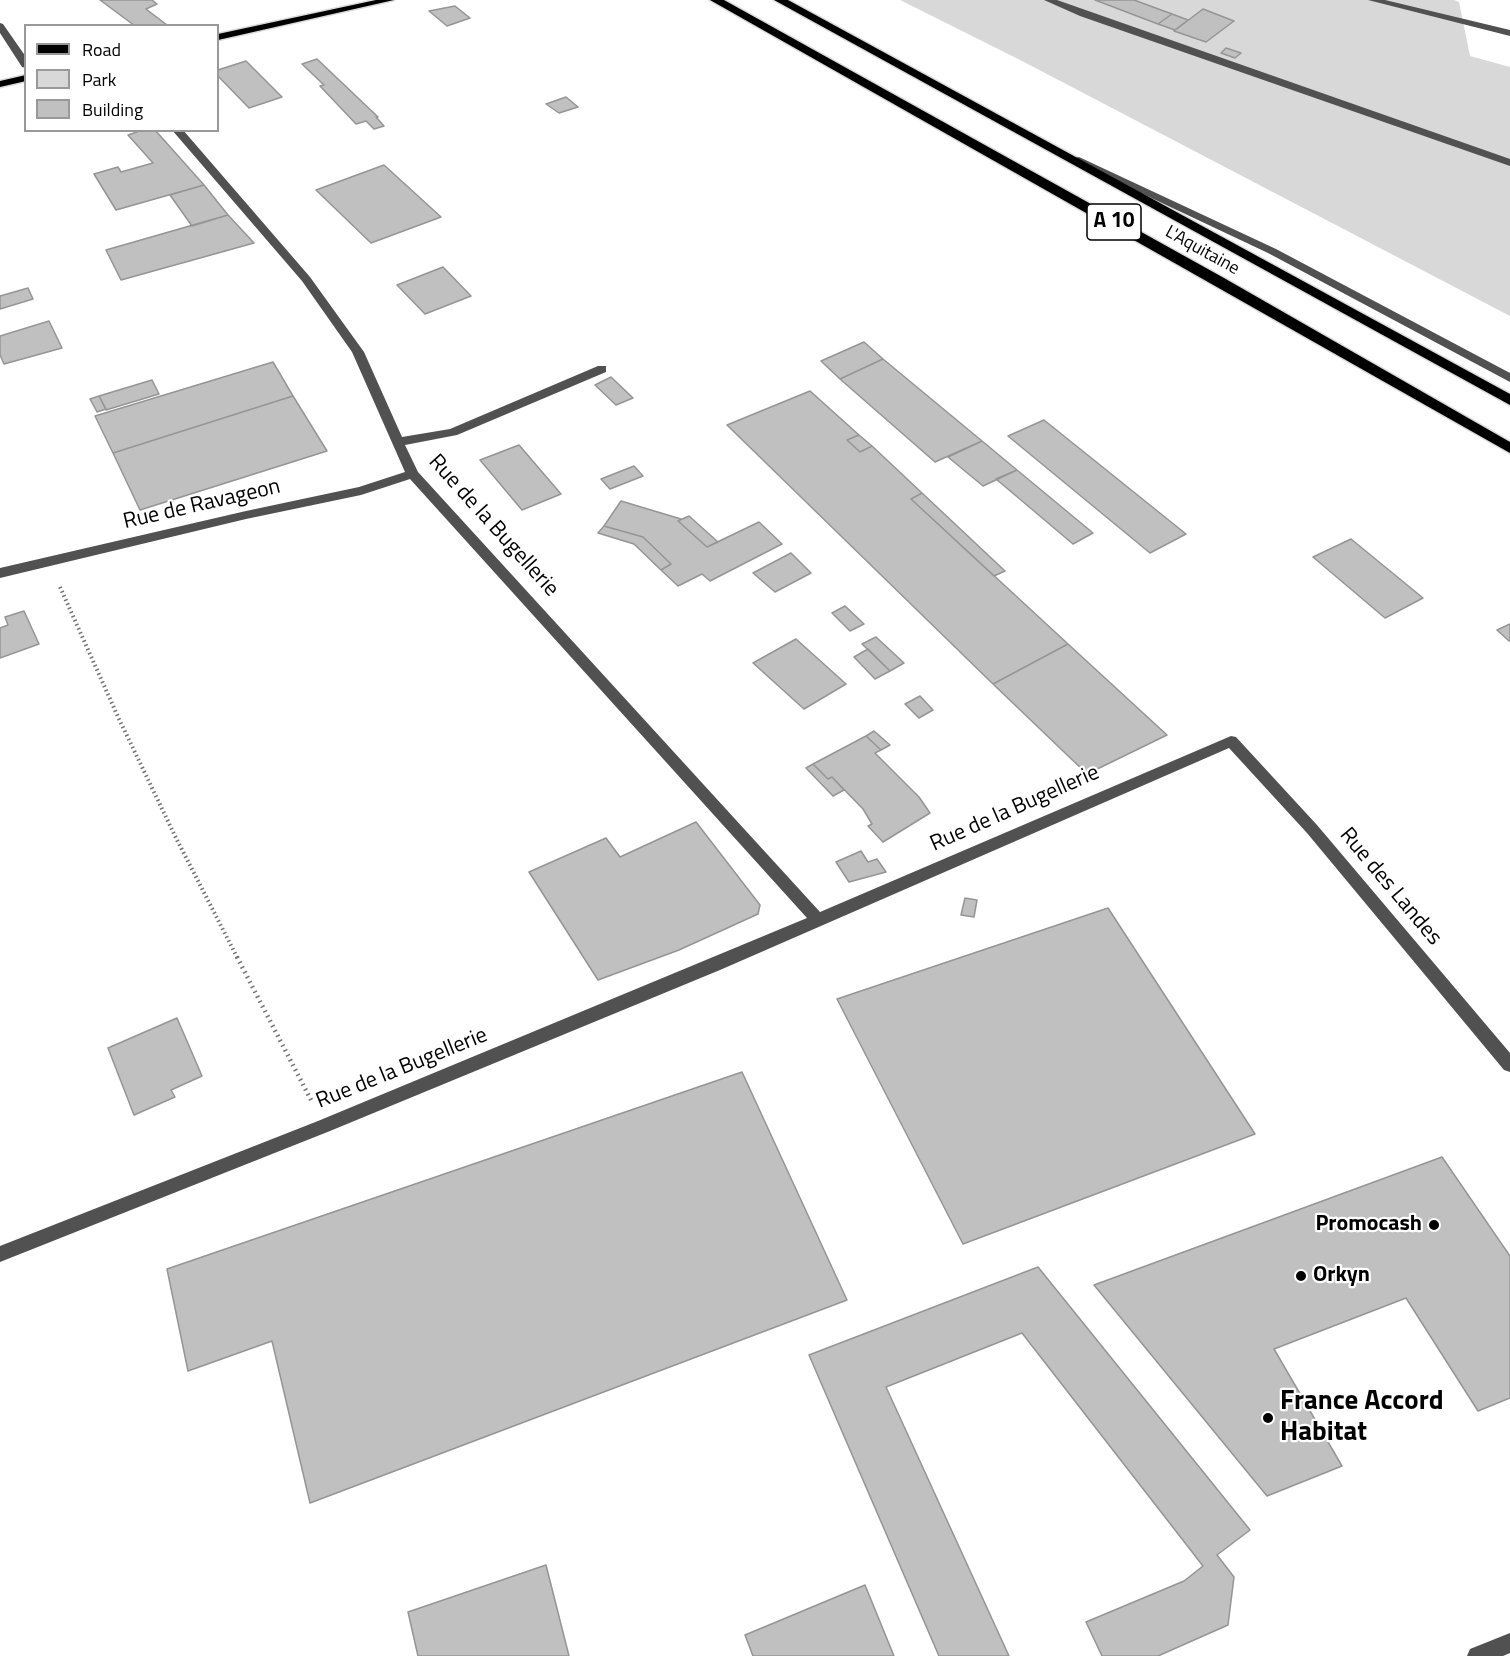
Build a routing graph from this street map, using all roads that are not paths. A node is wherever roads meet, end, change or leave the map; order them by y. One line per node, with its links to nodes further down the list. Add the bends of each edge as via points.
1 (389, 0): 8 (main road)
2 (717, 0): 19 (highway, L'Aquitaine / A 10)
3 (780, 0): 13 (highway, L'Aquitaine / A 10)
4 (1049, 0): 14 (street)
5 (1373, 0): 7 (street)
6 (0, 26): 9 (street)
7 (1510, 33)
8 (219, 37)
9 (24, 62)
10 (24, 78): 11 (main road)
11 (0, 84)
12 (179, 132): 18 (street, Rue de la Bugellerie, via 306,279 358,352)
13 (1044, 144): 16 (street, via 1272,250); 17 (highway, L'Aquitaine / A 10)
14 (1510, 163)
15 (602, 369): 18 (street, via 453,432)
16 (1510, 378)
17 (1510, 400)
18 (397, 442): 20 (street, Rue de la Bugellerie)
19 (1510, 448)
20 (412, 474): 21 (street, Rue de Ravageon, via 361,491); 23 (street, Rue de la Bugellerie)
21 (0, 573)
22 (1231, 741): 23 (street, Rue de la Bugellerie); 24 (street, Rue des Landes, via 1312,829)
23 (819, 920): 25 (street, Rue de la Bugellerie, via 324,1126)
24 (1510, 1065)
25 (0, 1254)
26 (1510, 1643): 27 (street)
27 (1477, 1656)

